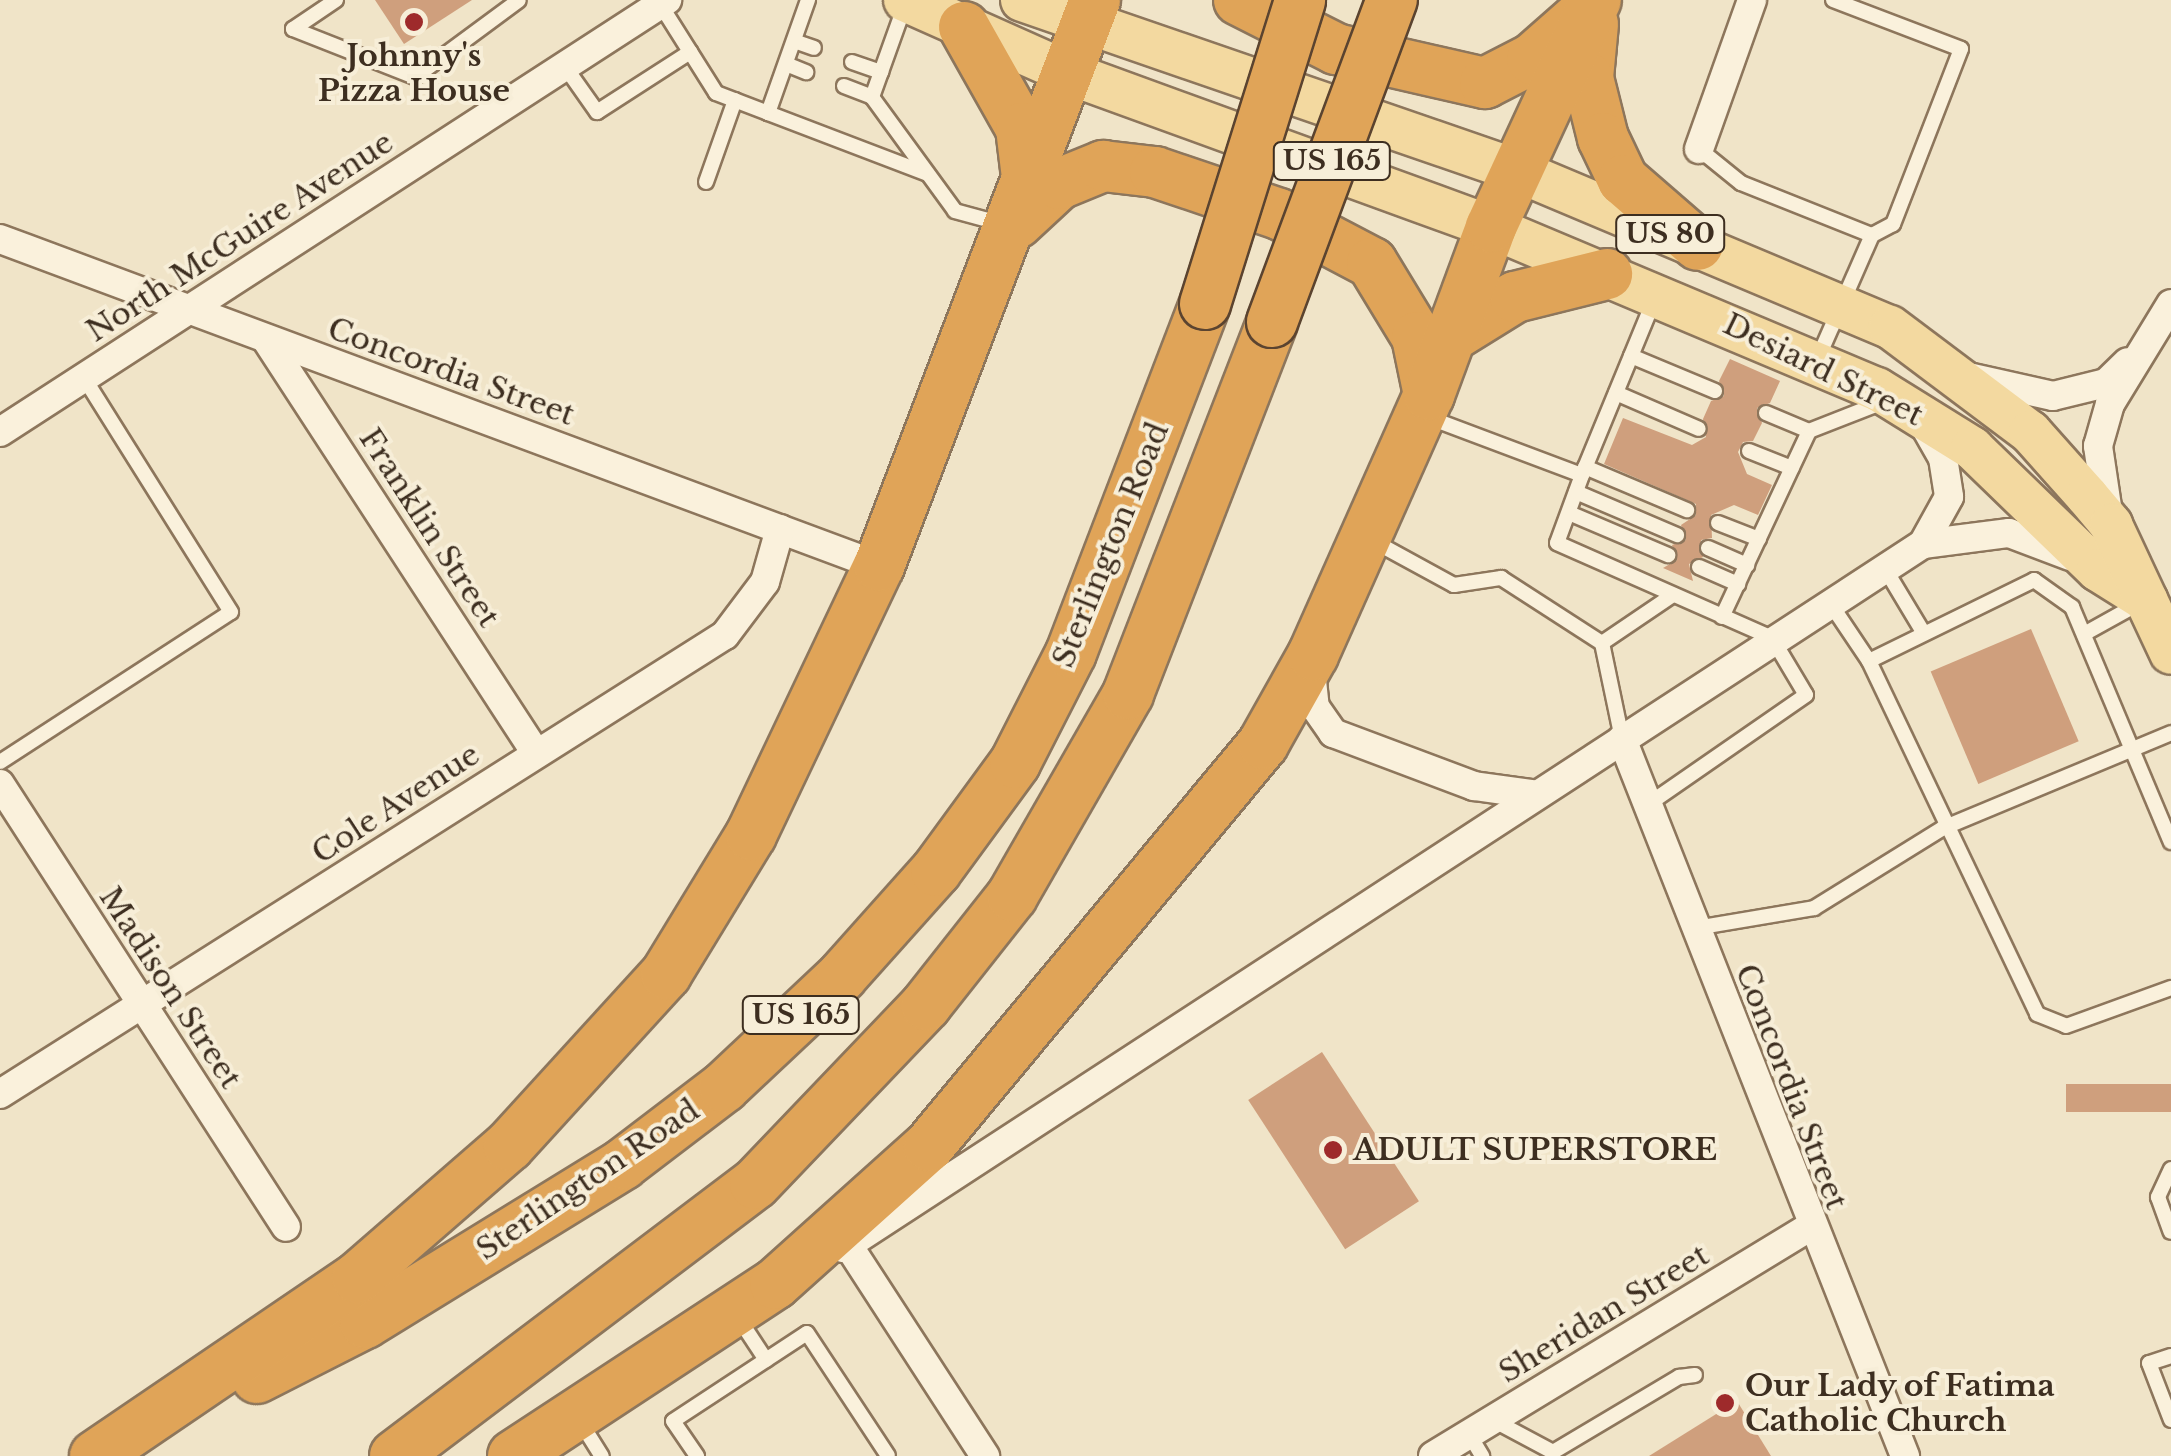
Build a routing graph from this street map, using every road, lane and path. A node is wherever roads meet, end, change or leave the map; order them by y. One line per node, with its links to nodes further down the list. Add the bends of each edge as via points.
1 (336, 0): 2 (lane, via 293,29 415,77)
2 (518, 0)
3 (808, 0): 15 (lane)
4 (906, 0): 14 (main road, Desiard Street / US 80); 22 (lane)
5 (1022, 0): 13 (main road, Desiard Street / US 80)
6 (1239, 0): 12 (highway, via 1336,49 1485,83 1532,58)
7 (1300, 0): 120 (highway, Sterlington Road / US 165, bridge, via 1205,304 1072,653 1015,762 936,871 842,976 724,1088 622,1164 365,1323)
8 (1392, 0): 121 (highway, US 165, bridge, via 1128,694 1012,896 926,1006 755,1184)
9 (1752, 0): 28 (street)
10 (1833, 0): 34 (lane, via 1961,48 1892,224)
11 (664, 2): 17 (lane); 20 (street, North McGuire Avenue)
12 (1595, 2): 29 (highway); 36 (highway, via 1588,78 1603,138 1623,180)
13 (1092, 9): 23 (highway); 29 (main road, Desiard Street / US 80)
14 (964, 26): 23 (main road, Desiard Street / US 80); 32 (highway, via 1021,128)
15 (794, 40): 16 (lane); 19 (lane)
16 (814, 48)
17 (690, 52): 20 (lane, via 597,112); 26 (lane, via 716,94)
18 (852, 62): 22 (lane)
19 (786, 64): 21 (lane); 27 (lane)
20 (566, 68): 41 (street, North McGuire Avenue)
21 (806, 72)
22 (881, 72): 25 (lane)
23 (1072, 74): 32 (highway); 33 (main road, Desiard Street / US 80)
24 (844, 86): 25 (lane)
25 (872, 97): 30 (lane)
26 (735, 100): 27 (lane); 31 (lane)
27 (768, 113): 30 (lane)
28 (1699, 148): 34 (lane, via 1741,183)
29 (1518, 171): 33 (highway); 36 (main road, Desiard Street / US 80)
30 (929, 174): 32 (lane, via 955,211)
31 (706, 182)
32 (1021, 207): 52 (highway, via 1103,166 1155,172 1278,214 1372,264 1416,337); 73 (highway)
33 (1491, 228): 37 (main road, Desiard Street / US 80); 42 (highway)
34 (1872, 235): 40 (lane)
35 (0, 239): 41 (street, Concordia Street)
36 (1698, 245): 40 (main road, Desiard Street / US 80)
37 (1606, 274): 38 (main road, Desiard Street / US 80); 42 (highway, via 1515,297)
38 (1656, 294): 45 (lane); 46 (main road, Desiard Street / US 80)
39 (2171, 304): 43 (street)
40 (1841, 305): 46 (lane); 47 (main road, Desiard Street / US 80, via 1890,327)
41 (186, 310): 44 (street, Concordia Street); 48 (street, North McGuire Avenue)
42 (1452, 336): 52 (highway)
43 (2154, 336): 47 (street, via 2106,383 2052,396); 64 (street, via 2110,404 2098,446)
44 (266, 339): 65 (street, Concordia Street); 94 (street, Franklin Street)
45 (1631, 356): 49 (lane); 50 (lane)
46 (1816, 362): 51 (main road, Desiard Street / US 80)
47 (1952, 374): 64 (main road, Desiard Street / US 80, via 2030,432)
48 (84, 378): 56 (street, North McGuire Avenue); 95 (lane, via 231,612)
49 (1715, 391)
50 (1616, 393): 54 (lane); 59 (lane)
51 (1902, 402): 55 (lane); 69 (street, via 1930,432 1948,482 1944,510); 76 (main road, Desiard Street / US 80, via 1972,448)
52 (1424, 405): 59 (lane); 67 (highway)
53 (1766, 413): 55 (lane)
54 (1699, 429)
55 (1809, 431): 58 (lane)
56 (0, 432)
57 (1749, 451): 58 (lane)
58 (1792, 468): 68 (lane)
59 (1584, 471): 60 (lane); 61 (lane)
60 (1576, 492): 62 (lane); 66 (lane)
61 (1687, 510)
62 (1569, 513): 71 (lane); 78 (lane, via 1557,543)
63 (1718, 523): 68 (lane)
64 (2111, 525): 79 (main road, Desiard Street / US 80)
65 (780, 529): 73 (street, Concordia Street); 94 (street, Cole Avenue, via 765,582 725,635)
66 (1677, 535)
67 (1366, 536): 85 (lane, via 1454,585 1501,578); 87 (highway)
68 (1759, 539): 72 (lane)
69 (1923, 544): 75 (street); 76 (street, via 2010,533)
70 (1708, 548): 72 (lane)
71 (1668, 555)
72 (1747, 564): 77 (lane)
73 (879, 566): 119 (highway, via 751,834 666,974 509,1146 357,1278)
74 (1698, 567): 77 (lane)
75 (1884, 567): 80 (street); 82 (lane)
76 (2098, 570): 79 (main road, Desiard Street / US 80)
77 (1738, 584): 81 (lane)
78 (1673, 595): 81 (lane); 85 (lane)
79 (2146, 600): 83 (lane); 86 (main road, US 80)
80 (1829, 603): 84 (street); 88 (lane)
81 (1722, 617): 84 (lane)
82 (1924, 632): 83 (lane, via 2034,580 2072,607); 88 (lane)
83 (2084, 634): 93 (lane)
84 (1772, 638): 91 (street); 98 (lane, via 1806,696)
85 (1602, 643): 91 (lane)
86 (2171, 654)
87 (1313, 655): 90 (street, via 1308,688); 92 (highway)
88 (1868, 661): 99 (lane)
89 (2171, 732): 93 (lane)
90 (1333, 733): 92 (street, via 1305,731); 97 (street, via 1474,786)
91 (1622, 739): 97 (street); 98 (street, Concordia Street)
92 (1263, 744): 110 (highway, via 929,1146)
93 (2130, 749): 99 (lane); 100 (lane)
94 (536, 753): 103 (street, Cole Avenue)
95 (0, 762)
96 (0, 784): 103 (street, Madison Street)
97 (1532, 794): 109 (street)
98 (1647, 806): 101 (street, Concordia Street)
99 (1944, 828): 101 (lane, via 1814,908); 102 (lane, via 2037,1014 2066,1026)
100 (2171, 840)
101 (1695, 928): 107 (street, Concordia Street)
102 (2171, 988)
103 (142, 1006): 104 (street, Cole Avenue); 106 (street, Madison Street)
104 (0, 1094)
105 (2171, 1169): 108 (lane, via 2158,1197)
106 (286, 1227)
107 (1809, 1227): 117 (street, Sheridan Street); 127 (street, Concordia Street)
108 (2171, 1232)
109 (848, 1245): 110 (street); 118 (street)
110 (775, 1284): 111 (highway)
111 (733, 1311): 113 (lane); 115 (highway)
112 (2171, 1356): 116 (lane, via 2150,1363)
113 (766, 1360): 124 (lane, via 674,1420); 125 (lane, via 807,1333)
114 (1696, 1375): 117 (lane, via 1678,1377 1553,1452)
115 (576, 1414): 122 (highway); 123 (lane)
116 (2171, 1420)
117 (1481, 1436): 126 (street, Sheridan Street)
118 (981, 1455)
119 (95, 1456)
120 (104, 1456)
121 (396, 1456)
122 (512, 1456)
123 (602, 1456)
124 (697, 1456)
125 (888, 1456)
126 (1433, 1456)
127 (1905, 1456)

